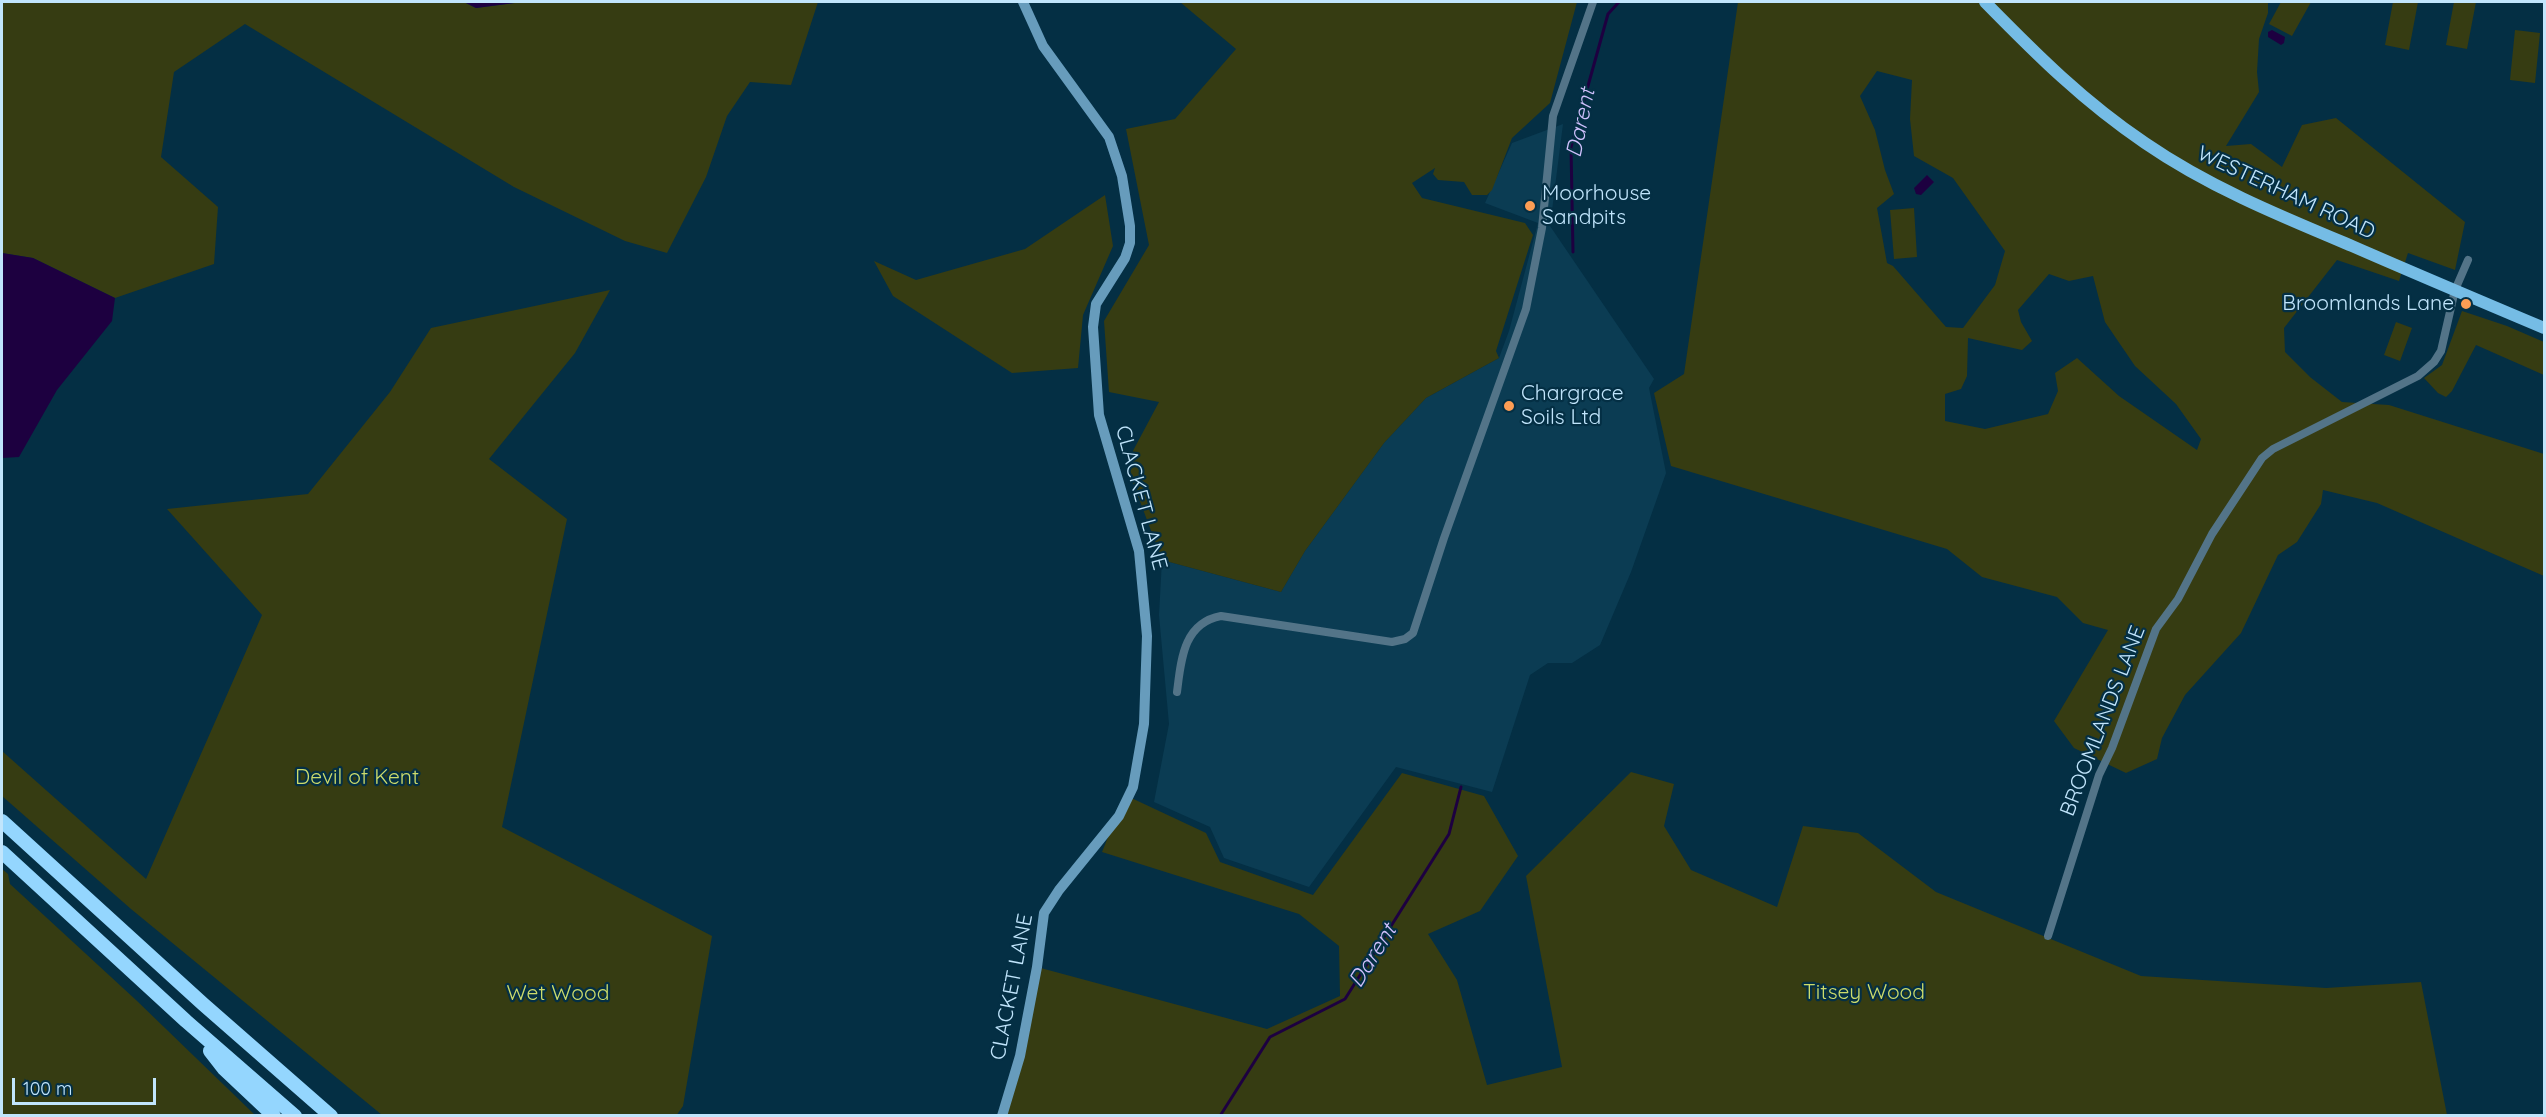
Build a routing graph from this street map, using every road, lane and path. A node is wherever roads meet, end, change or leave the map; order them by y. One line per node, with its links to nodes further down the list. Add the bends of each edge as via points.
1 (1023, 2): 15 (street, CLACKET LANE, via 1043,46 1109,137 1122,176 1130,243 1096,304 1092,327 1099,415 1139,551 1147,636 1144,724 1133,788 1119,816 1044,913 1020,1056)
2 (1593, 2): 7 (street, via 1553,116 1542,228 1527,309 1413,633 1392,642 1221,616 1210,618 1189,637)
3 (1985, 2): 5 (main road, WESTERHAM ROAD, via 2075,90 2164,156 2252,203)
4 (2468, 260): 5 (street, BROOMLANDS LANE)
5 (2455, 290): 6 (main road, WESTERHAM ROAD); 10 (street, BROOMLANDS LANE, via 2441,351 2434,362 2418,376 2268,453 2212,534 2178,599 2156,628 2099,775)
6 (2544, 328)
7 (1177, 692)
8 (2, 820): 14 (highway, via 202,1004)
9 (2, 852): 11 (highway)
10 (2048, 936)
11 (186, 1021): 12 (highway, via 224,1069); 13 (highway)
12 (274, 1116)
13 (295, 1116)
14 (331, 1116)
15 (1002, 1116)

